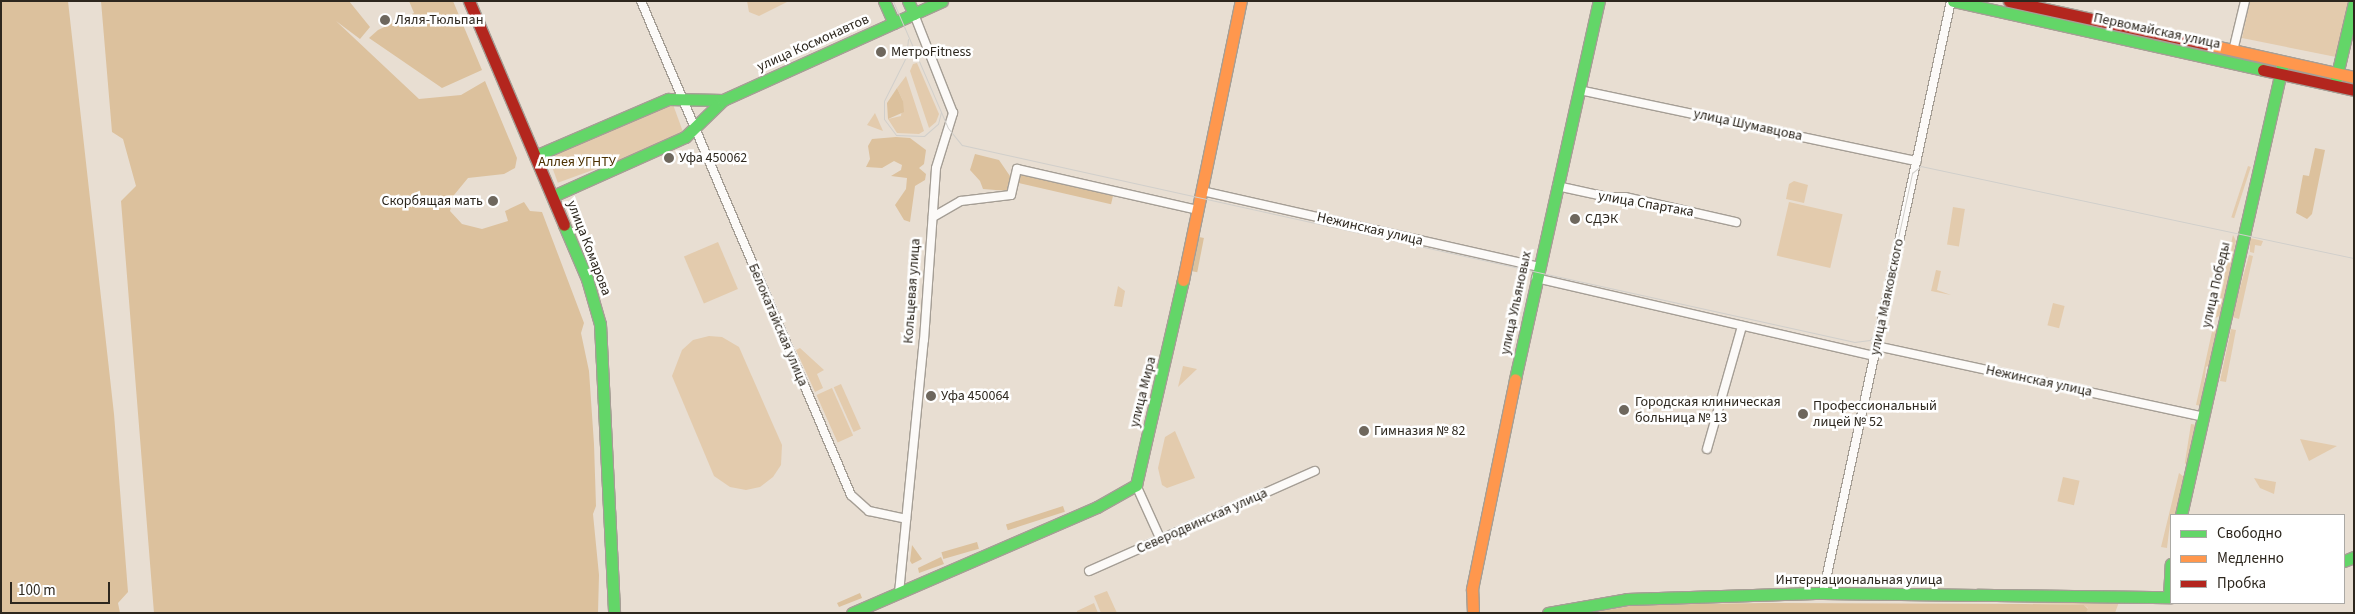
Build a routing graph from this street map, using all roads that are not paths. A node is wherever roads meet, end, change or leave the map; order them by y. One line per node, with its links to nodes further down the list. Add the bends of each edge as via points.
1 (469, 1): 25 (main road, улица Комарова)
2 (641, 1): 22 (street, Белокатайская улица)
3 (884, 1): 13 (main road)
4 (908, 1): 12 (main road, Кольцевая улица)
5 (942, 1): 12 (main road, улица Космонавтов)
6 (1241, 1): 28 (main road, улица Мира)
7 (1599, 1): 20 (main road, улица Ульяновых)
8 (1952, 1): 16 (main road, Первомайская улица); 26 (street, улица Маяковского)
9 (2010, 1): 14 (main road, Первомайская улица)
10 (2245, 1): 14 (street)
11 (2354, 2): 17 (main road)
12 (914, 14): 13 (main road, улица Космонавтов); 31 (street, Кольцевая улица, via 952,113 936,168)
13 (894, 23): 23 (main road, улица Космонавтов)
14 (2233, 51): 15 (main road, Первомайская улица)
15 (2283, 62): 16 (main road, улица Победы); 17 (main road, Первомайская улица)
16 (2280, 74): 19 (main road, Первомайская улица); 37 (main road, улица Победы)
17 (2337, 74): 18 (main road, Первомайская улица); 19 (main road)
18 (2354, 77)
19 (2334, 85): 21 (main road, Первомайская улица)
20 (1579, 90): 26 (street, улица Шумавцова); 27 (main road, улица Ульяновых)
21 (2354, 90)
22 (682, 98): 23 (main road, улица Космонавтов); 24 (street, Белокатайская улица); 25 (main road, улица Космонавтов, via 668,99)
23 (723, 100): 24 (main road, улица Космонавтов)
24 (694, 126): 29 (main road, улица Космонавтов, via 684,137); 42 (street, Белокатайская улица, via 851,495 869,511)
25 (535, 156): 29 (main road, улица Комарова)
26 (1917, 160): 35 (street, улица Маяковского)
27 (1557, 186): 32 (street, улица Спартака, via 1606,197 1625,197); 33 (main road, улица Ульяновых)
28 (1202, 191): 30 (main road, улица Мира); 33 (street, Нежинская улица)
29 (553, 196): 48 (main road, улица Комарова, via 587,279 600,324)
30 (1198, 210): 31 (street, via 1017,169 1011,195 961,201); 40 (main road, улица Мира, via 1161,387)
31 (933, 217): 42 (street, Кольцевая улица)
32 (1736, 222)
33 (1537, 273): 34 (street, Нежинская улица); 50 (main road, улица Ульяновых, via 1472,589)
34 (1742, 326): 36 (street, Нежинская улица); 38 (street)
35 (1876, 346): 36 (street, улица Маяковского); 37 (street, Нежинская улица)
36 (1874, 356): 46 (street, улица Маяковского)
37 (2201, 416): 41 (main road, улица Победы)
38 (1707, 449)
39 (1315, 471): 43 (street, Северодвинская улица)
40 (1136, 485): 43 (street); 45 (main road, via 1097,507)
41 (2181, 514)
42 (906, 519): 45 (street, Кольцевая улица)
43 (1161, 540): 44 (street, Северодвинская улица)
44 (1089, 571)
45 (899, 593): 49 (main road)
46 (1822, 593): 47 (main road, Интернациональная улица); 51 (main road, Интернациональная улица, via 1627,599)
47 (2170, 597)
48 (614, 613)
49 (852, 613)
50 (1473, 613)
51 (1548, 613)

